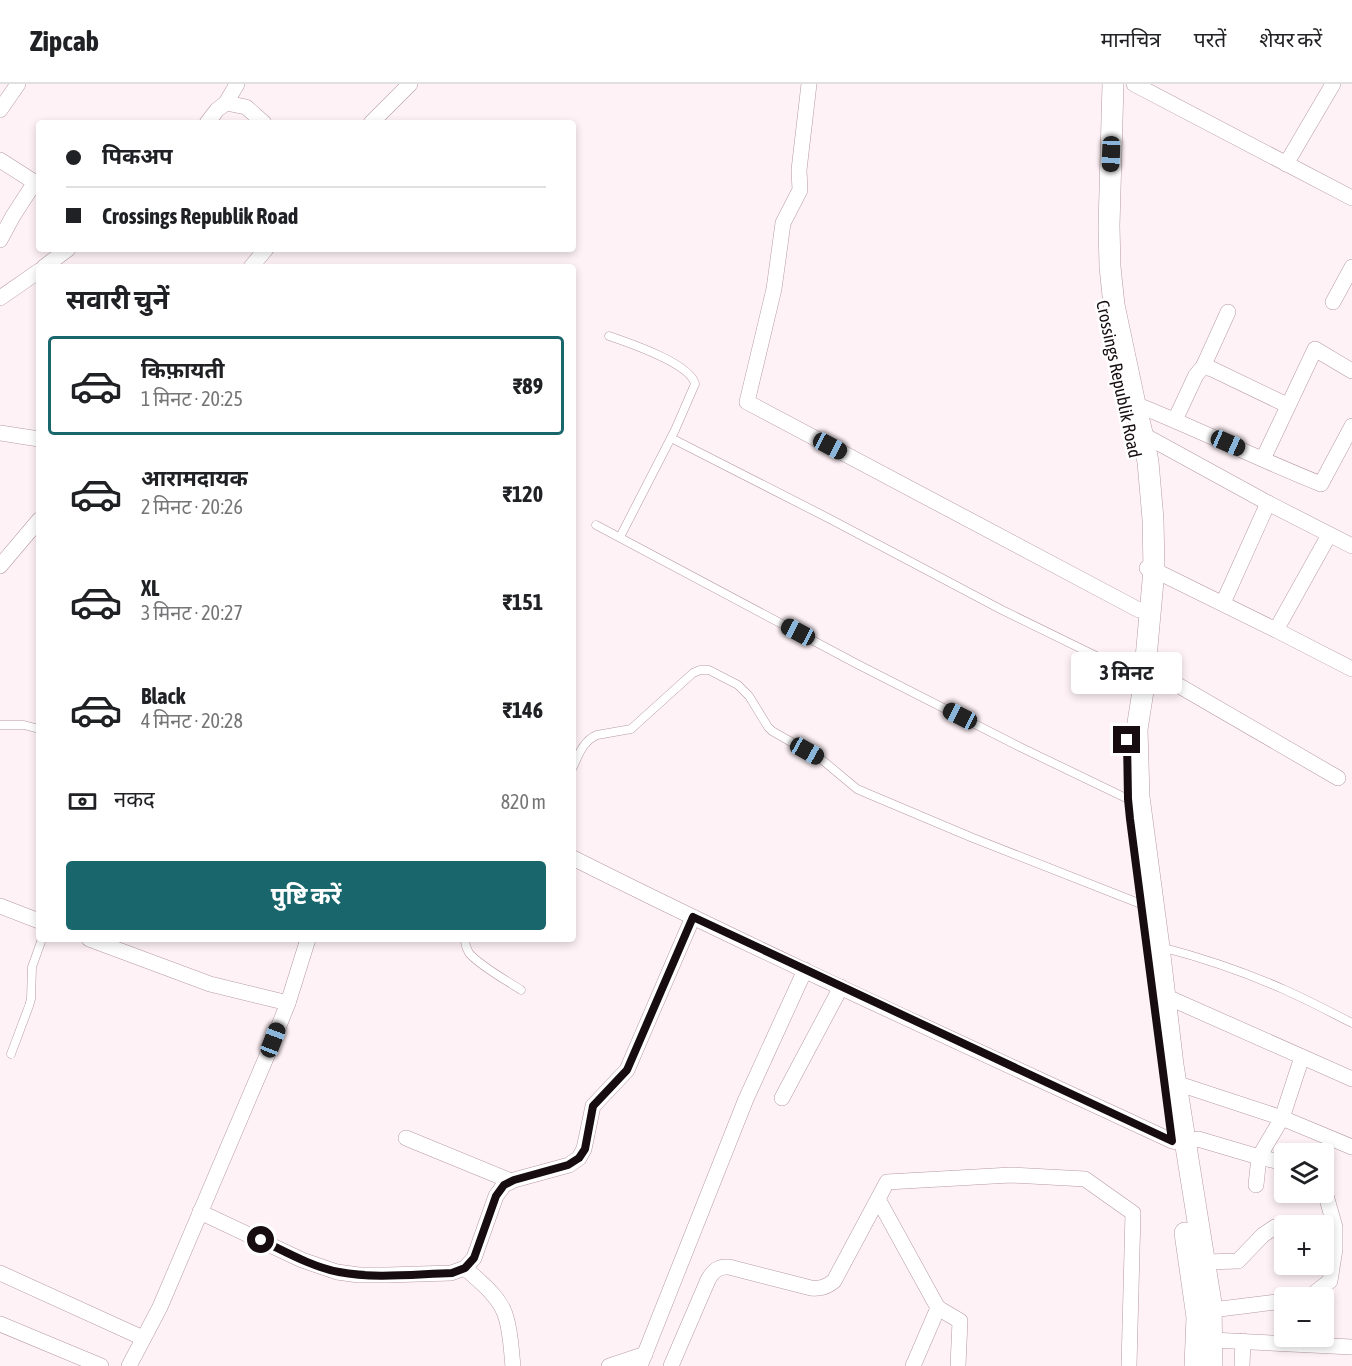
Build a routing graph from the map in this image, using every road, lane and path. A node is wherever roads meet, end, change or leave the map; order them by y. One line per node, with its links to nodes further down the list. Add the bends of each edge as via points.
1 (18, 84): 10 (street)
2 (237, 84): 9 (street)
3 (410, 84): 13 (street)
4 (808, 84): 50 (street, via 800,190 783,223 774,289 747,402)
5 (1104, 84): 48 (street, Crossings Republik Road, via 1097,252 1101,296 1134,436)
6 (1113, 84): 32 (street, via 1110,267)
7 (1134, 84): 15 (street)
8 (1332, 84): 15 (street)
9 (226, 103): 11 (street); 12 (street, via 246,107)
10 (0, 110)
11 (209, 120)
12 (261, 120)
13 (374, 120)
14 (0, 160): 16 (street)
15 (1286, 164): 18 (street)
16 (36, 182)
17 (36, 184): 19 (street)
18 (1352, 198)
19 (0, 240)
20 (64, 252): 22 (street)
21 (264, 252): 23 (street)
22 (48, 264)
23 (254, 264)
24 (1352, 267): 27 (street)
25 (36, 272): 26 (street)
26 (0, 298)
27 (1334, 302)
28 (1228, 312): 30 (street)
29 (609, 336): 38 (lane, via 668,360 691,375 694,389)
30 (1203, 367): 33 (street); 34 (street)
31 (1352, 371): 33 (street, via 1315,349)
32 (1135, 405): 34 (street); 37 (street)
33 (1287, 405): 40 (street)
34 (1175, 420): 40 (street)
35 (1352, 426): 40 (street, via 1321,484)
36 (0, 433): 39 (street)
37 (1142, 434): 41 (street); 48 (street, via 1151,496)
38 (671, 438): 45 (lane); 53 (lane, via 1002,610)
39 (36, 439)
40 (1263, 459)
41 (1268, 503): 44 (street); 49 (street)
42 (36, 524): 47 (street)
43 (596, 525): 45 (lane)
44 (1329, 534): 46 (street); 51 (street)
45 (620, 537): 58 (lane, via 857,664)
46 (1352, 546)
47 (0, 566)
48 (1149, 568): 49 (street); 50 (street, Crossings Republik Road); 53 (street)
49 (1223, 603): 51 (street)
50 (1139, 610): 53 (street, Crossings Republik Road)
51 (1276, 630): 52 (street)
52 (1352, 669)
53 (1139, 670): 57 (street); 58 (street, Crossings Republik Road, via 1126,720); 68 (street, via 1139,797)
54 (0, 726): 55 (lane)
55 (36, 728)
56 (576, 761): 60 (lane, via 592,737 632,729 693,673 709,670 744,690 772,731 821,759 857,789)
57 (1338, 778)
58 (1128, 799): 60 (street, Crossings Republik Road)
59 (576, 859): 62 (street)
60 (1141, 904): 82 (street, Crossings Republik Road)
61 (0, 906): 63 (street)
62 (693, 917): 69 (street); 86 (street, via 627,1070 593,1106 585,1149 579,1158 568,1165)
63 (36, 920)
64 (41, 942): 75 (lane, via 32,967 29,1006)
65 (97, 942): 73 (street, via 210,984)
66 (307, 942): 73 (street)
67 (465, 942): 71 (lane, via 470,954)
68 (1160, 946): 72 (street); 74 (lane, via 1286,990)
69 (805, 970): 70 (street); 103 (street, via 746,1100)
70 (841, 987): 79 (street); 82 (street)
71 (521, 990)
72 (1165, 996): 76 (street); 78 (street)
73 (288, 1003): 89 (street)
74 (1352, 1023)
75 (11, 1054)
76 (1302, 1057): 77 (street); 80 (street)
77 (1352, 1079)
78 (1176, 1083): 80 (street); 82 (street)
79 (782, 1098)
80 (1282, 1118): 83 (street); 84 (street)
81 (406, 1138): 86 (street)
82 (1178, 1142): 84 (street, via 1198,1139); 91 (street); 99 (street, Crossings Republik Road)
83 (1352, 1147)
84 (1259, 1157): 85 (street); 87 (street)
85 (1274, 1161)
86 (511, 1181): 92 (street, via 496,1196 474,1258)
87 (1256, 1185)
88 (878, 1199): 97 (street); 108 (street, via 828,1286 811,1288 729,1267 716,1269); 111 (street, via 887,1182 1011,1174 1084,1179 1132,1213)
89 (200, 1212): 92 (street, via 337,1272 398,1275 452,1273); 100 (street)
90 (1274, 1228): 91 (street, via 1238,1261)
91 (1205, 1262): 99 (street)
92 (465, 1268): 106 (street, via 494,1296 504,1312)
93 (0, 1273): 100 (street)
94 (1331, 1275): 95 (street)
95 (1322, 1287)
96 (1274, 1304): 99 (street)
97 (938, 1308): 109 (street); 110 (street, via 960,1321)
98 (0, 1324): 104 (street)
99 (1206, 1325): 101 (street); 112 (street); 113 (street)
100 (143, 1338): 105 (street)
101 (1243, 1341): 102 (street); 114 (street)
102 (1352, 1347)
103 (643, 1360): 107 (street)
104 (101, 1366)
105 (129, 1366)
106 (513, 1366)
107 (609, 1366)
108 (671, 1366)
109 (913, 1366)
110 (958, 1366)
111 (1129, 1366)
112 (1195, 1366)
113 (1212, 1366)
114 (1242, 1366)

